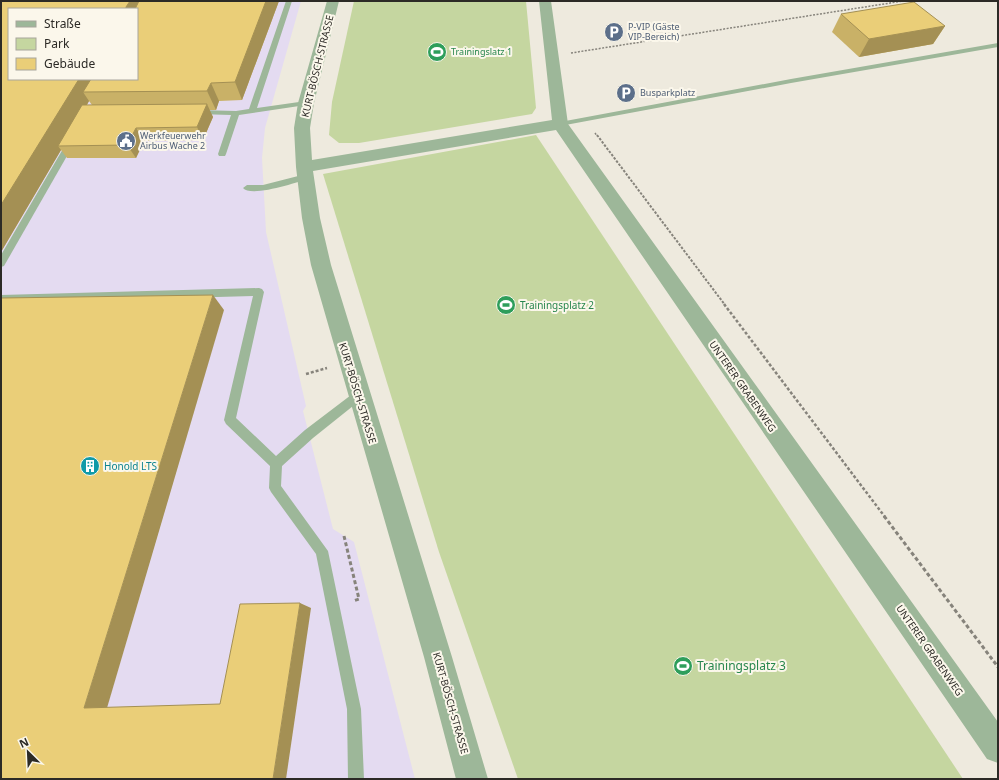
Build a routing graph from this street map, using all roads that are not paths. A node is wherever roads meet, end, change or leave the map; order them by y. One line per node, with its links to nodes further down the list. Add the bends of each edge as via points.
1 (289, 1): 6 (lane)
2 (333, 1): 5 (street, KURT-BÖSCH-STRASSE)
3 (545, 1): 9 (street, UNTERER GRABENWEG)
4 (998, 45): 9 (lane)
5 (306, 103): 6 (lane); 12 (street, KURT-BÖSCH-STRASSE, via 302,128)
6 (252, 111): 8 (lane)
7 (186, 112): 8 (lane)
8 (236, 112): 11 (lane)
9 (560, 124): 12 (street); 18 (street, UNTERER GRABENWEG)
10 (76, 132): 14 (lane)
11 (222, 154)
12 (305, 172): 13 (lane, via 263,188); 16 (street, KURT-BÖSCH-STRASSE, via 321,265)
13 (247, 188)
14 (1, 263)
15 (1, 299): 17 (lane, via 259,292 230,420)
16 (359, 395): 17 (lane); 20 (street, KURT-BÖSCH-STRASSE)
17 (276, 464): 19 (lane, via 276,488 322,551 354,709)
18 (998, 748)
19 (356, 779)
20 (472, 779)

